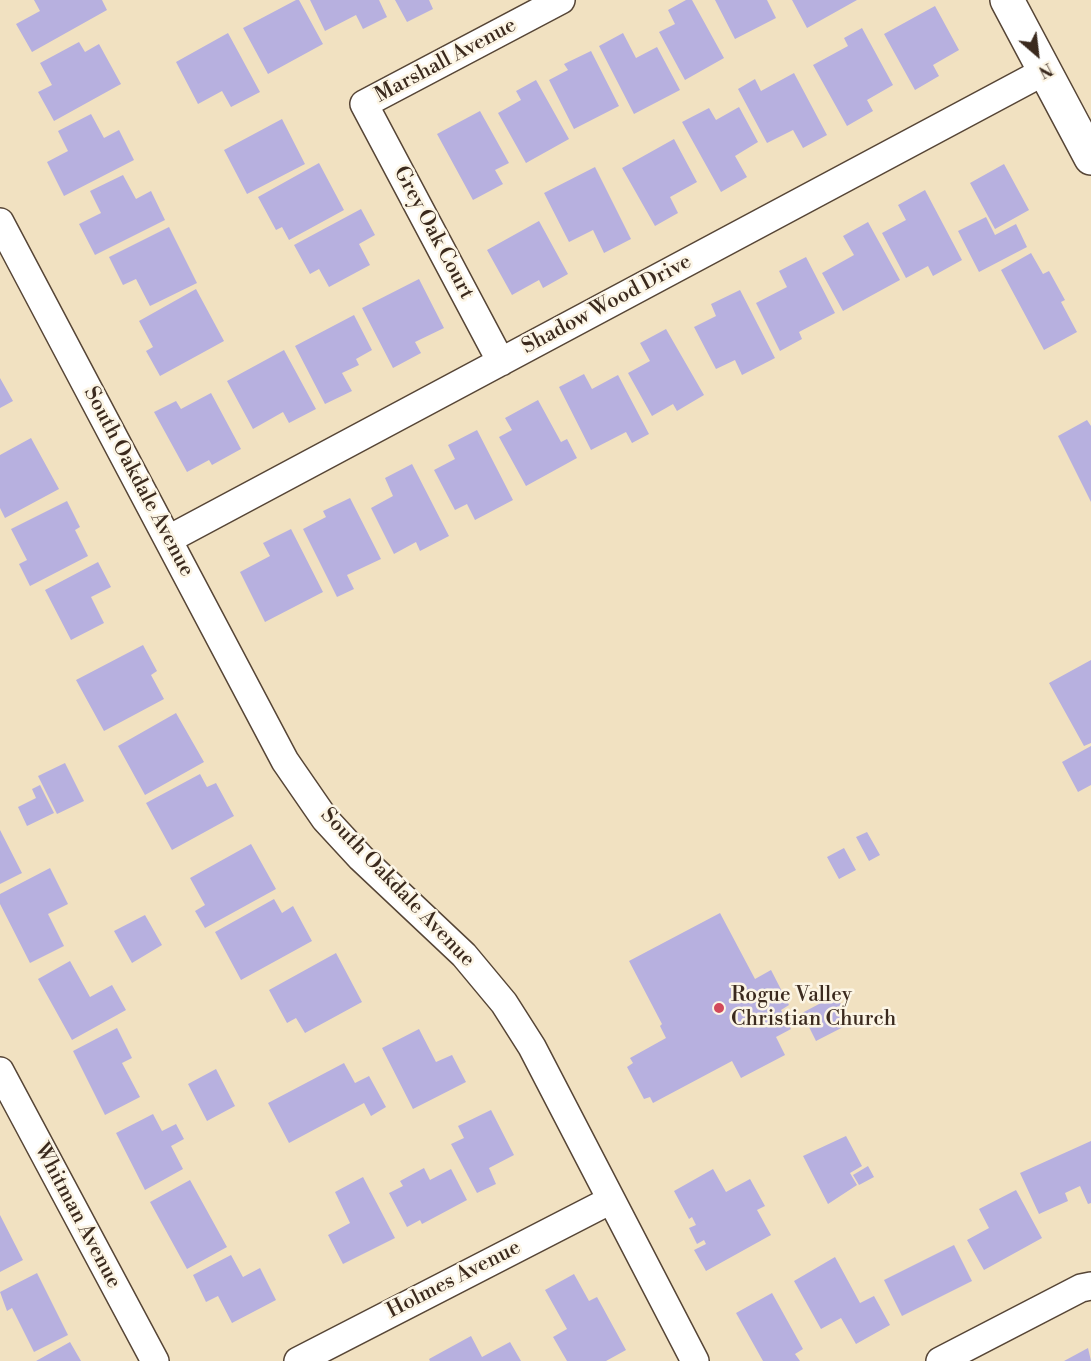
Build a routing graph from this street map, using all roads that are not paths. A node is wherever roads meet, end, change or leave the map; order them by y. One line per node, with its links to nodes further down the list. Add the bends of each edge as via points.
1 (561, 0): 4 (street, Marshall Avenue)
2 (1007, 0): 3 (street)
3 (1045, 70): 5 (street); 7 (street, Shadow Wood Drive)
4 (364, 104): 7 (street, Grey Oak Court)
5 (1091, 158)
6 (0, 222): 8 (street, South Oakdale Avenue)
7 (501, 362): 8 (street, Shadow Wood Drive)
8 (169, 539): 10 (street, South Oakdale Avenue, via 285,761 325,819 464,955 504,1003 532,1047)
9 (0, 1071): 12 (street, Whitman Avenue)
10 (611, 1200): 13 (street, Holmes Avenue); 14 (street, South Oakdale Avenue)
11 (1091, 1286): 15 (street)
12 (155, 1361)
13 (298, 1361)
14 (695, 1361)
15 (940, 1361)

